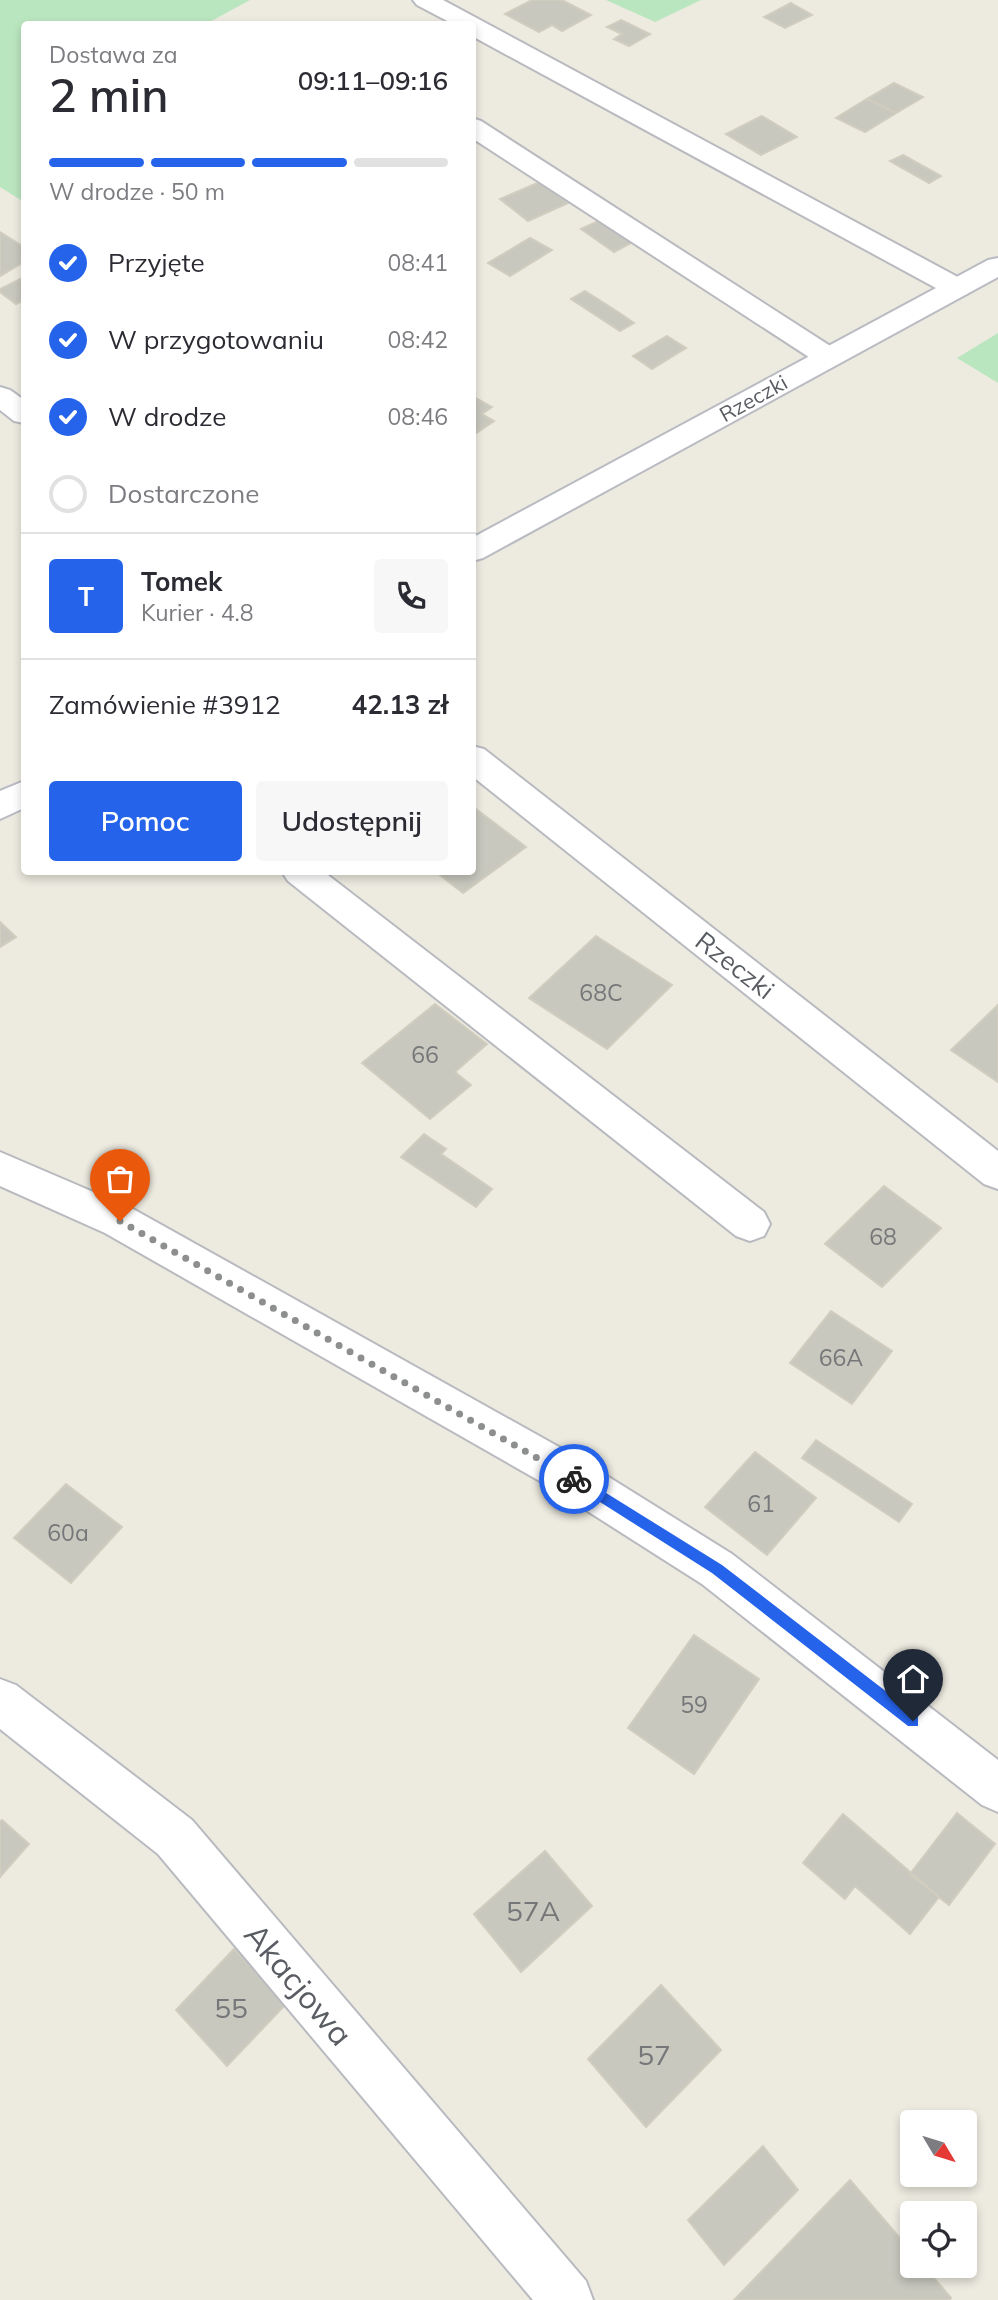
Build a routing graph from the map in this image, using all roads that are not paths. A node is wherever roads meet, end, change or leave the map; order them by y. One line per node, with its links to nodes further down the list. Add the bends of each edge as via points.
1 (425, 0): 2 (street)
2 (464, 21)
3 (476, 28): 6 (street)
4 (476, 129): 7 (street)
5 (998, 266): 6 (street, Rzeczki)
6 (957, 288): 7 (street, Rzeczki)
7 (828, 357): 10 (street, Rzeczki)
8 (0, 396): 9 (street)
9 (21, 412)
10 (476, 549)
11 (476, 761): 16 (street, Rzeczki)
12 (21, 795): 13 (street)
13 (0, 806)
14 (304, 875): 17 (street)
15 (0, 1168): 19 (street, via 120,1221 560,1470 717,1569)
16 (998, 1173)
17 (750, 1224)
18 (0, 1701): 20 (street, Akacjowa, via 175,1837)
19 (998, 1789)
20 (567, 2300)

